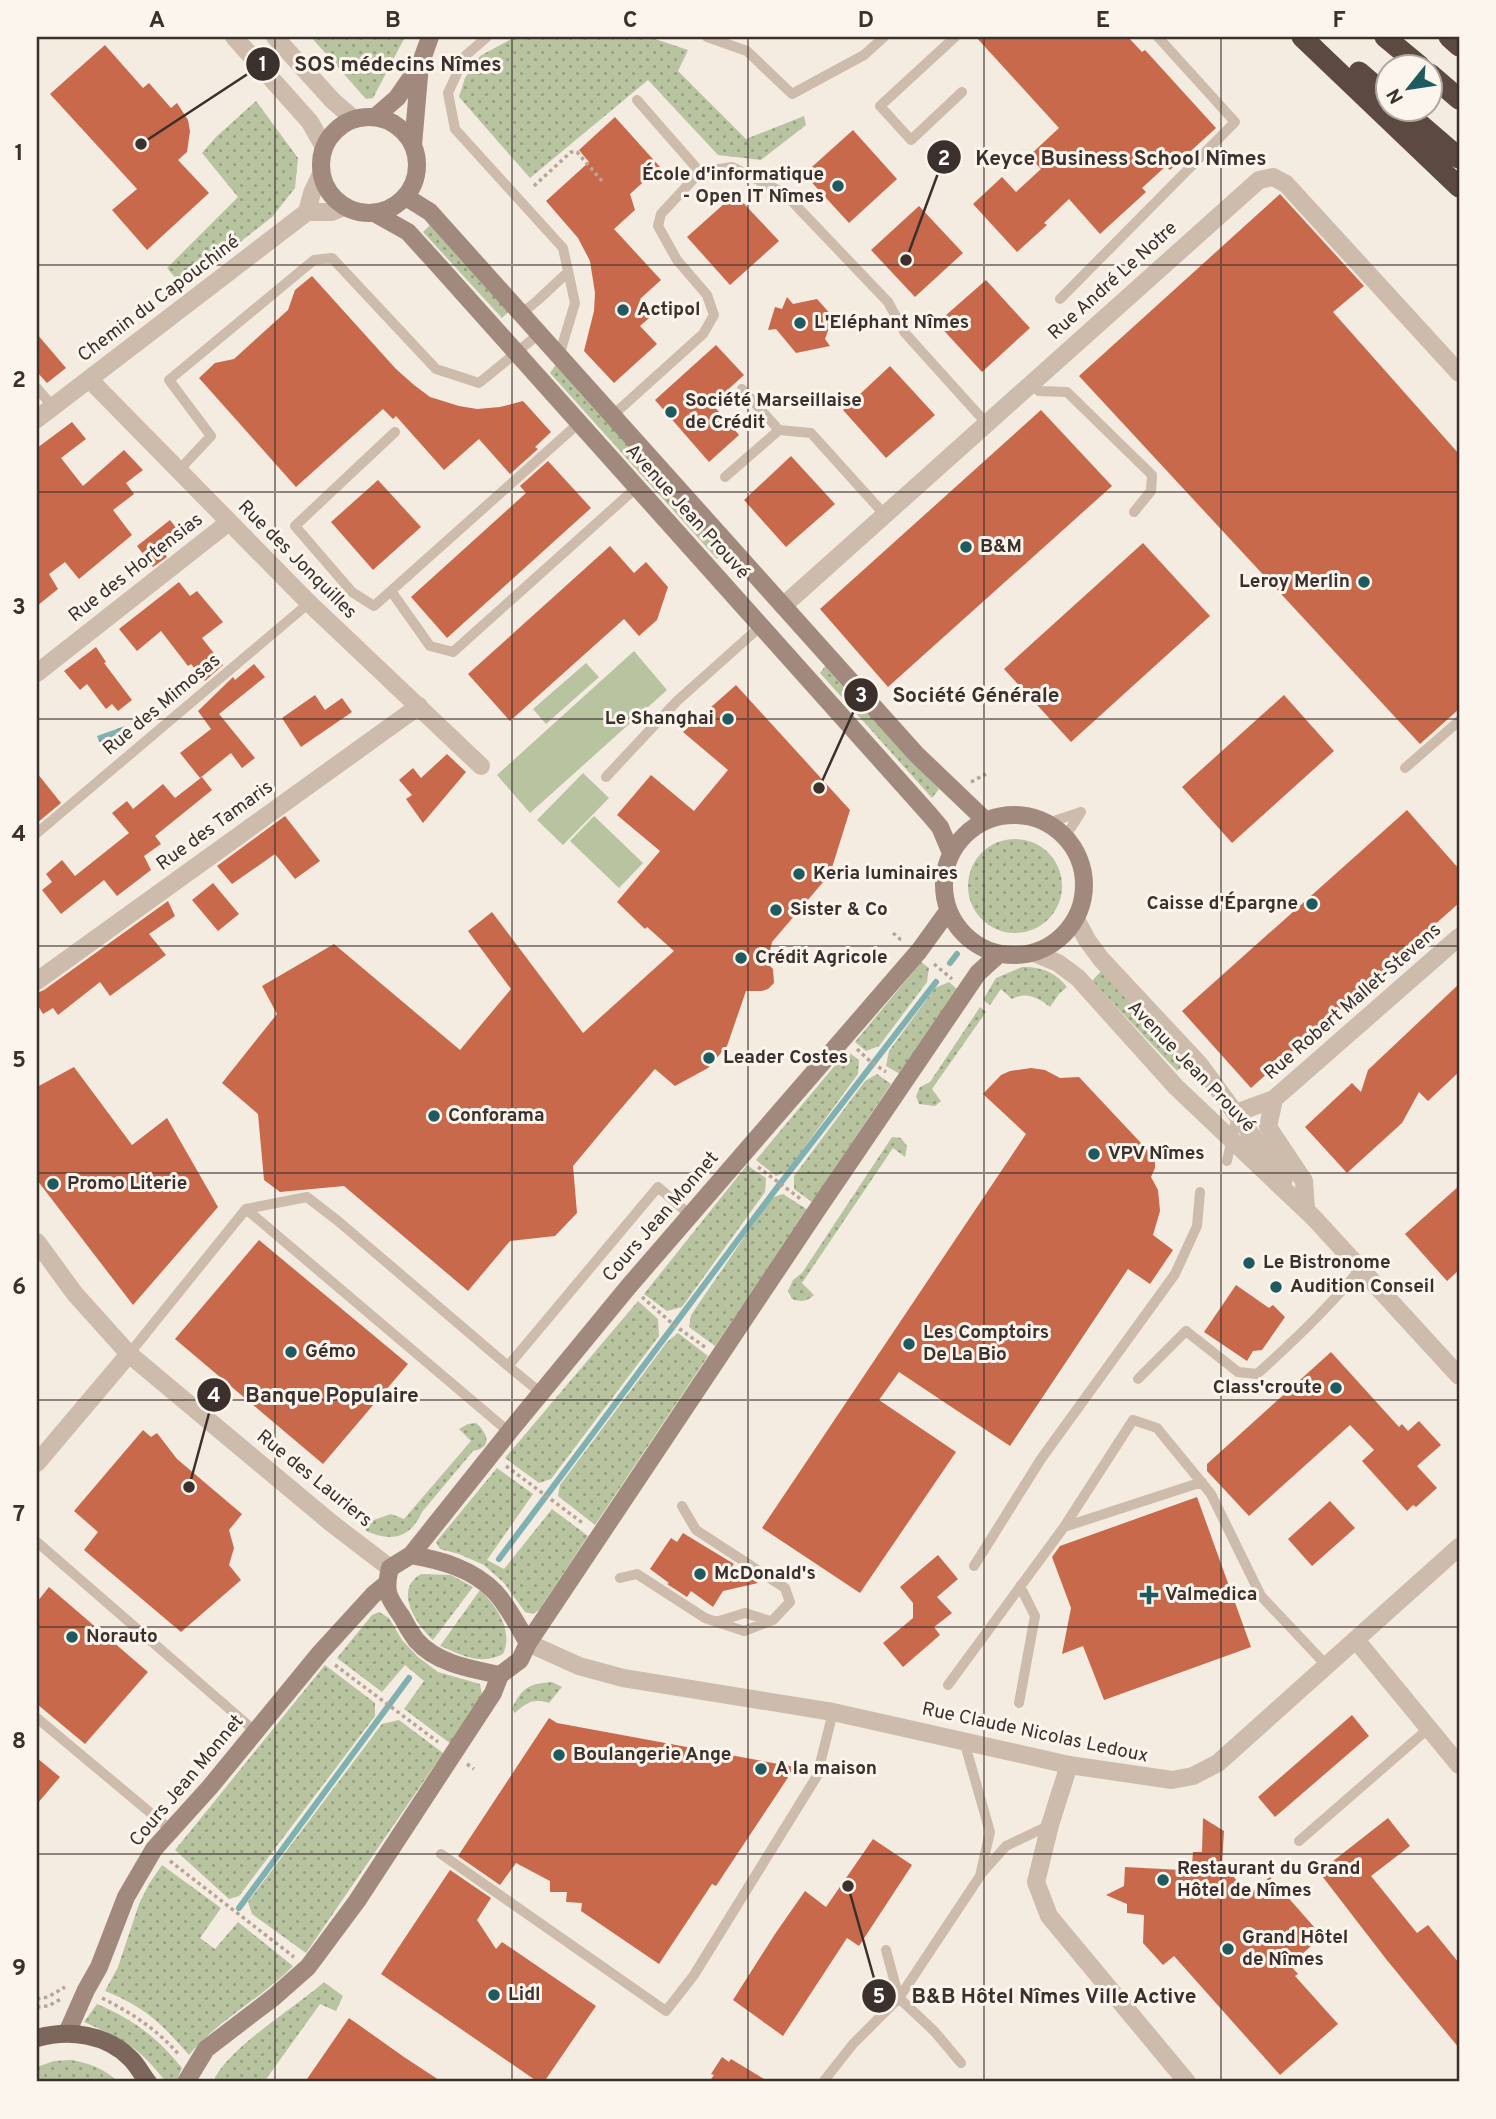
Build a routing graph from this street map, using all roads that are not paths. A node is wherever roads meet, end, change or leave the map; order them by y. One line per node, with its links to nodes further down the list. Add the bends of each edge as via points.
1 (234, 37): 25 (street, via 310,122)
2 (275, 37): 22 (street)
3 (430, 37): 15 (main road)
4 (487, 37): 34 (lane, via 465,56 448,93 455,130 563,248)
5 (707, 37): 6 (lane, via 747,51 792,94 864,55)
6 (884, 37)
7 (955, 37): 18 (lane, via 880,106 911,140)
8 (1158, 37): 35 (lane, via 1235,122)
9 (1302, 37): 29 (highway)
10 (1317, 37): 16 (highway)
11 (1385, 37): 14 (highway)
12 (1449, 37): 13 (highway)
13 (1459, 46)
14 (1403, 52)
15 (421, 65): 21 (main road, via 397,98); 24 (main road)
16 (1374, 85)
17 (1444, 87): 20 (highway)
18 (962, 92)
19 (637, 100): 27 (lane)
20 (1459, 100)
21 (375, 117): 22 (main road); 24 (main road, via 391,121)
22 (354, 119): 25 (main road, via 341,125)
23 (1417, 122): 26 (highway)
24 (413, 145): 30 (main road, via 417,172)
25 (324, 146): 28 (main road)
26 (1459, 158)
27 (700, 172): 46 (lane, via 660,214 657,226 706,295 714,315 703,334); 49 (lane, via 732,167 784,193 888,302 905,333)
28 (321, 174): 31 (main road, via 325,187); 32 (street)
29 (1459, 187)
30 (406, 197): 33 (main road); 36 (main road, Avenue Jean Prouvé, via 430,212)
31 (344, 207): 32 (street); 33 (main road)
32 (307, 212): 41 (street, Chemin du Capouchiné)
33 (376, 214): 38 (main road, Avenue Jean Prouvé, via 408,232)
34 (568, 272): 36 (lane); 39 (lane, via 575,303)
35 (1060, 299)
36 (521, 314): 37 (main road, Avenue Jean Prouvé)
37 (539, 334): 38 (lane); 39 (main road, Avenue Jean Prouvé)
38 (516, 353): 48 (main road, Avenue Jean Prouvé); 52 (lane, via 479,383 436,369 332,258 314,260 169,380 211,436)
39 (559, 356): 46 (main road, Avenue Jean Prouvé)
40 (1459, 373): 42 (street, Rue André Le Notre, via 1286,184 1273,177 1248,187)
41 (89, 379): 45 (street, Chemin du Capouchiné); 52 (street, Rue des Jonquilles)
42 (1031, 384): 49 (street, Rue André Le Notre); 55 (lane, via 1039,391 1067,392 1152,475 1152,491)
43 (37, 388): 45 (lane)
44 (743, 389): 50 (lane)
45 (52, 407): 47 (street, Chemin du Capouchiné)
46 (612, 416): 60 (main road, Avenue Jean Prouvé)
47 (37, 419)
48 (579, 423): 54 (main road, Avenue Jean Prouvé); 58 (lane)
49 (987, 424): 56 (street, Rue André Le Notre)
50 (779, 430): 53 (lane); 56 (lane, via 811,433)
51 (394, 432): 58 (lane, via 295,526 352,592 374,606)
52 (179, 470): 57 (street, Rue des Jonquilles)
53 (725, 477)
54 (637, 488): 58 (lane, via 453,652 430,646); 61 (main road, Avenue Jean Prouvé)
55 (1134, 512)
56 (885, 515): 60 (street, Rue André Le Notre)
57 (229, 522): 59 (street, Rue des Jonquilles); 62 (street, Rue des Hortensias)
58 (391, 591)
59 (309, 604): 63 (street, Rue des Jonquilles); 70 (lane, Rue des Mimosas)
60 (783, 606): 61 (main road); 68 (main road, Avenue Jean Prouvé, via 916,754)
61 (761, 626): 67 (lane, via 677,701); 72 (main road, Avenue Jean Prouvé, via 940,827)
62 (37, 673)
63 (419, 706): 65 (street, Rue des Jonquilles); 78 (street, Rue des Tamaris)
64 (1459, 721): 66 (lane)
65 (481, 765)
66 (1405, 768)
67 (606, 777)
68 (985, 820): 69 (main road, via 1028,816); 72 (main road, via 965,833)
69 (1048, 823): 71 (main road); 71 (lane, via 1081,812)
70 (37, 832)
71 (1065, 837): 74 (main road, via 1078,855 1084,876 1084,898)
72 (951, 853): 73 (main road, via 944,872)
73 (948, 911): 77 (main road, via 960,931 978,946); 86 (main road, Cours Jean Monnet, via 919,951)
74 (1076, 919): 76 (main road, via 1051,946); 80 (street, Avenue Jean Prouvé, via 1101,959 1200,1065)
75 (1459, 936): 79 (street, Rue Robert Mallet-Stevens)
76 (1034, 953): 77 (main road); 81 (street, Avenue Jean Prouvé, via 1079,978 1176,1087)
77 (999, 954): 109 (main road, via 967,989)
78 (37, 981)
79 (1274, 1099): 80 (street, Rue Robert Mallet-Stevens); 85 (street, Rue Robert Mallet-Stevens, via 1269,1127 1304,1181)
80 (1237, 1115): 81 (lane); 85 (street, Avenue Jean Prouvé)
81 (1232, 1140): 82 (lane); 85 (street, Avenue Jean Prouvé)
82 (1227, 1161)
83 (1200, 1192): 102 (lane, via 1197,1226 1175,1274 1041,1458)
84 (246, 1209): 89 (lane); 90 (lane, via 307,1198); 94 (lane)
85 (1310, 1214): 88 (street, Avenue Jean Prouvé)
86 (690, 1215): 90 (lane, via 658,1187); 93 (main road, Cours Jean Monnet)
87 (37, 1242): 89 (street, Rue des Lauriers, via 75,1294)
88 (1360, 1269): 91 (street, Avenue Jean Prouvé); 92 (lane, via 1337,1298 1257,1374 1238,1372 1186,1331)
89 (129, 1354): 95 (street); 103 (street, Rue des Lauriers, via 330,1522)
90 (508, 1366): 93 (lane)
91 (1459, 1376)
92 (1138, 1379)
93 (541, 1393): 94 (main road, Cours Jean Monnet)
94 (509, 1432): 101 (main road, Cours Jean Monnet)
95 (37, 1463)
96 (1202, 1482): 98 (lane); 98 (lane, via 1157,1428 1133,1420); 110 (lane, via 1261,1595)
97 (682, 1506): 106 (lane, via 696,1530 785,1588 790,1602)
98 (1064, 1527): 105 (lane)
99 (37, 1542): 117 (lane)
100 (1459, 1547): 108 (street, Rue Claude Nicolas Ledoux)
101 (411, 1555): 103 (main road, Cours Jean Monnet); 109 (main road, via 462,1568 495,1591)
102 (974, 1566)
103 (388, 1577): 111 (main road, via 393,1604 428,1651 454,1664); 117 (main road, Cours Jean Monnet)
104 (620, 1578): 107 (lane, via 637,1574)
105 (1020, 1586): 112 (lane); 113 (lane, via 1035,1616)
106 (770, 1621): 107 (lane, via 745,1613); 107 (lane, via 744,1631)
107 (716, 1622)
108 (1356, 1640): 110 (street, Rue Claude Nicolas Ledoux); 116 (street)
109 (528, 1643): 111 (main road, via 520,1660); 114 (street, Rue Claude Nicolas Ledoux, via 579,1666 623,1678)
110 (1327, 1666): 119 (street, Rue Claude Nicolas Ledoux, via 1218,1763 1193,1776 1172,1780)
111 (500, 1675): 131 (main road, via 493,1693 357,1901 308,1967 205,2049)
112 (948, 1685)
113 (1020, 1703)
114 (833, 1712): 118 (street, Rue Claude Nicolas Ledoux); 124 (lane, via 817,1776 694,1975 666,2011)
115 (37, 1718): 122 (lane)
116 (1429, 1728): 120 (street); 123 (lane)
117 (256, 1732): 122 (main road, Cours Jean Monnet)
118 (964, 1741): 119 (street, Rue Claude Nicolas Ledoux); 125 (lane, via 990,1832)
119 (1069, 1765): 121 (street)
120 (1459, 1765)
121 (1051, 1825): 125 (lane, via 1006,1846); 134 (street, via 1036,1882 1049,1916)
122 (171, 1830): 128 (main road, Cours Jean Monnet, via 125,1897 99,1966)
123 (1299, 1841)
124 (441, 1854)
125 (980, 1876): 127 (lane)
126 (886, 1951): 127 (lane)
127 (899, 1998): 130 (lane); 133 (lane)
128 (66, 2033): 129 (main road); 132 (main road, via 117,2048)
129 (37, 2038)
130 (961, 2063)
131 (189, 2077)
132 (148, 2082)
133 (823, 2082)
134 (1187, 2082)

